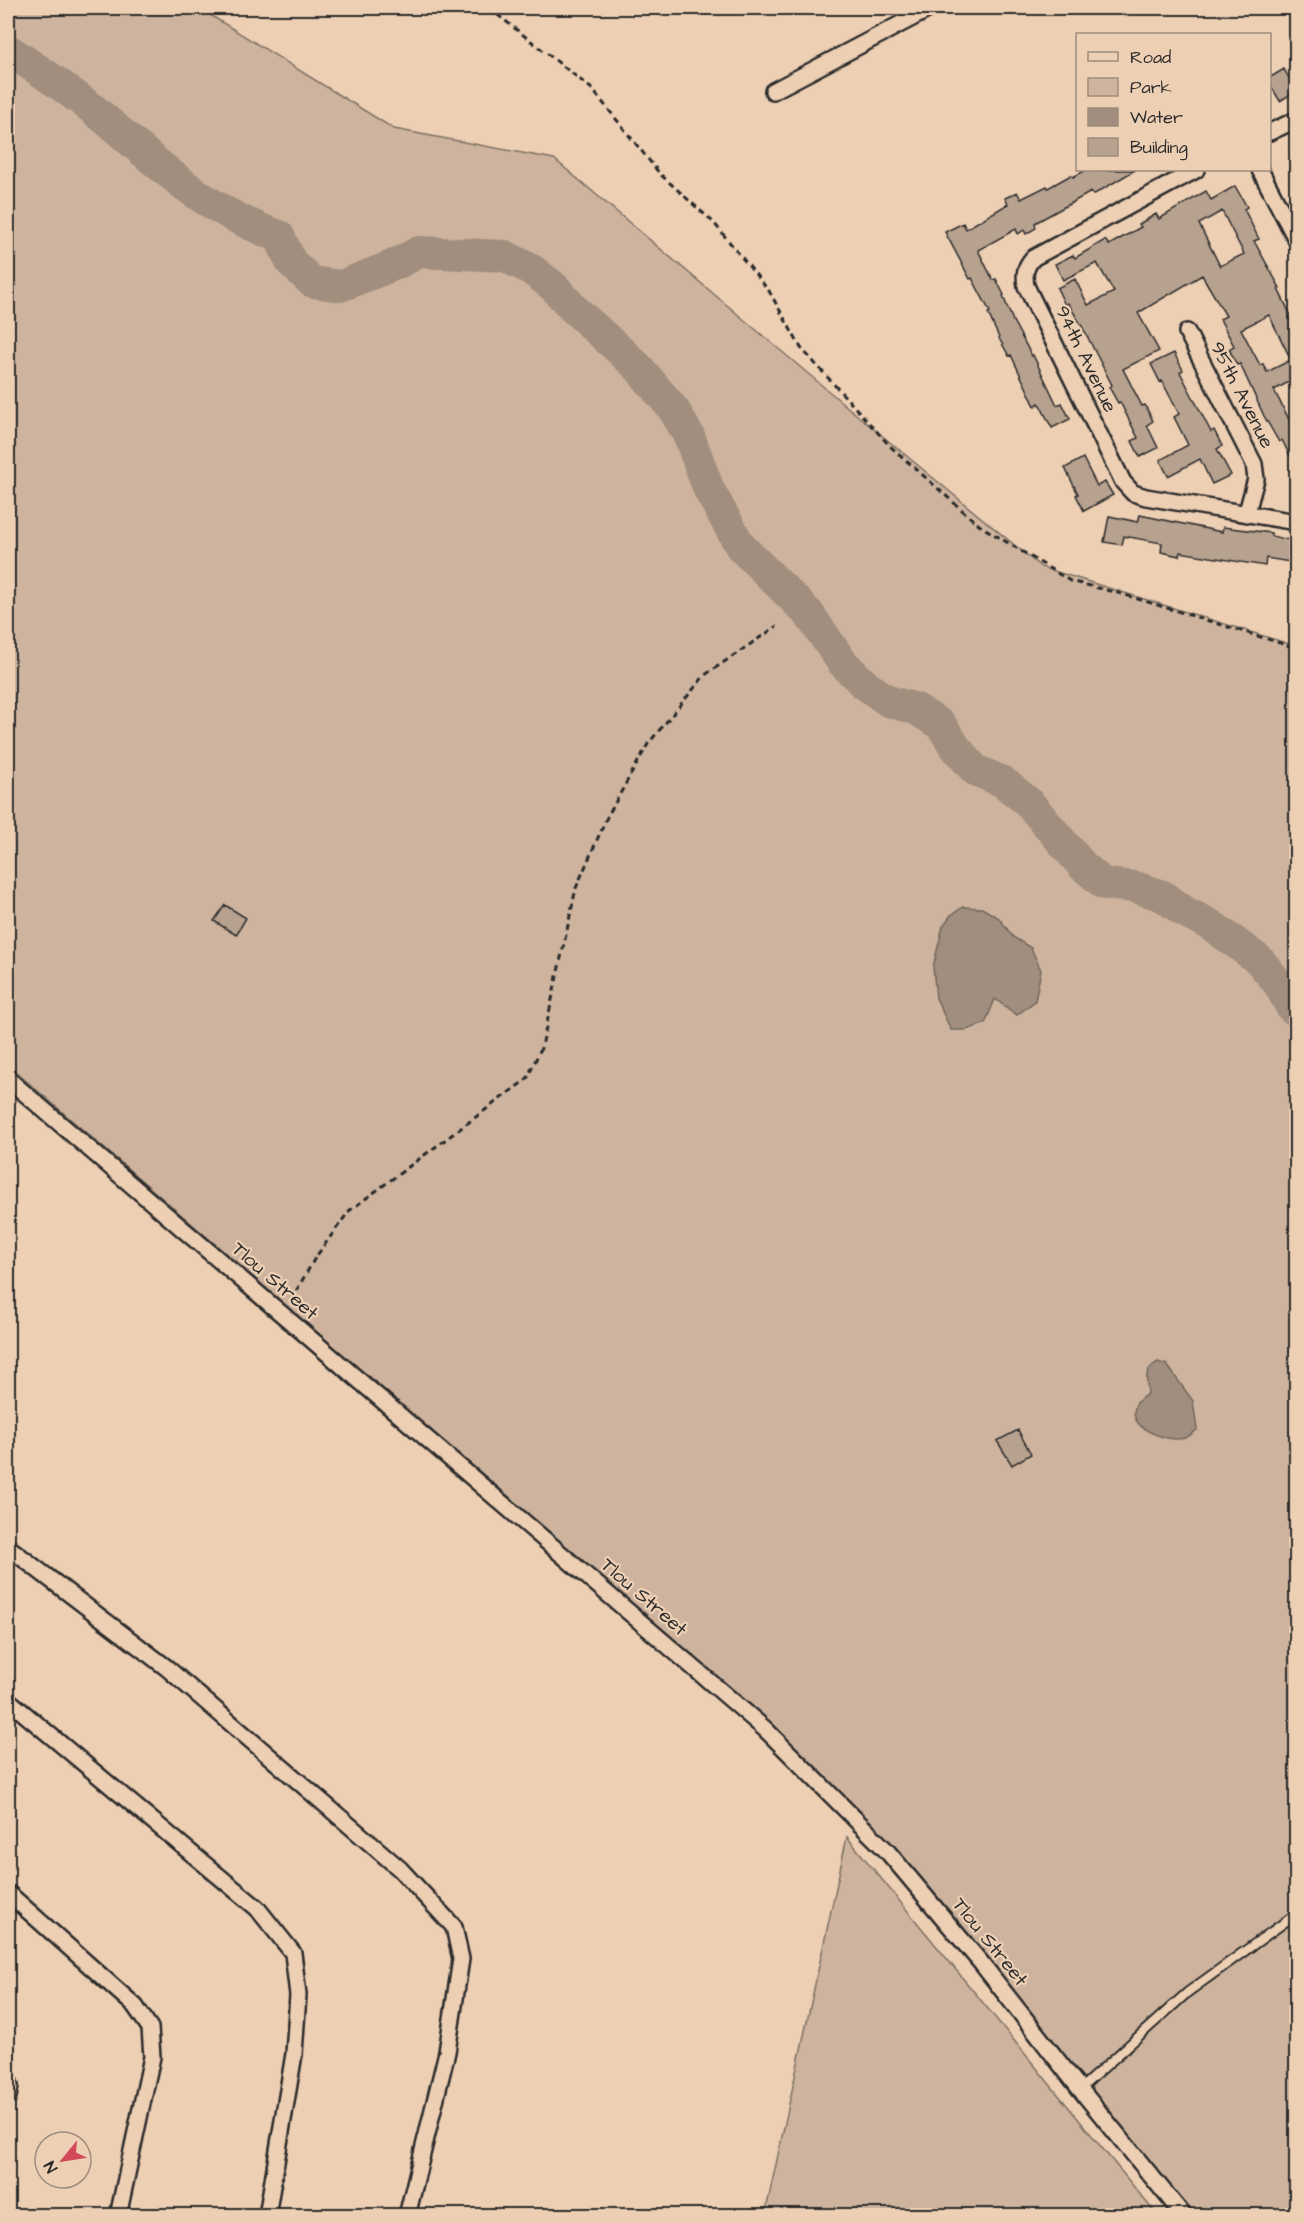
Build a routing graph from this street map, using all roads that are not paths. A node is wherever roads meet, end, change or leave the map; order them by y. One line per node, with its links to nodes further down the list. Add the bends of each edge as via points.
1 (931, 8): 2 (street)
2 (773, 91)
3 (1296, 120): 4 (street)
4 (1271, 131)
5 (1194, 171): 9 (street, 94th Avenue, via 1033,258 1024,274 1026,286 1128,488 1146,497)
6 (1261, 171): 7 (street)
7 (1296, 239)
8 (1187, 332): 9 (street, 95th Avenue, via 1254,464 1256,479)
9 (1247, 512): 10 (street, 94th Avenue)
10 (1296, 522)
11 (8, 1079): 17 (street, Tlou Street, via 765,1729 887,1851)
12 (8, 1547): 21 (street, via 176,1676 400,1869 454,1927 460,1959 447,2052)
13 (8, 1700): 20 (street, via 257,1908 292,1953 298,1995 294,2054)
14 (8, 1893): 19 (street, via 135,2006 150,2028 152,2057)
15 (1296, 1914): 17 (lane, via 1188,1992)
16 (8, 2079): 18 (street)
17 (1080, 2089): 22 (street, Tlou Street)
18 (8, 2097)
19 (118, 2216)
20 (267, 2216)
21 (407, 2216)
22 (1184, 2216)

